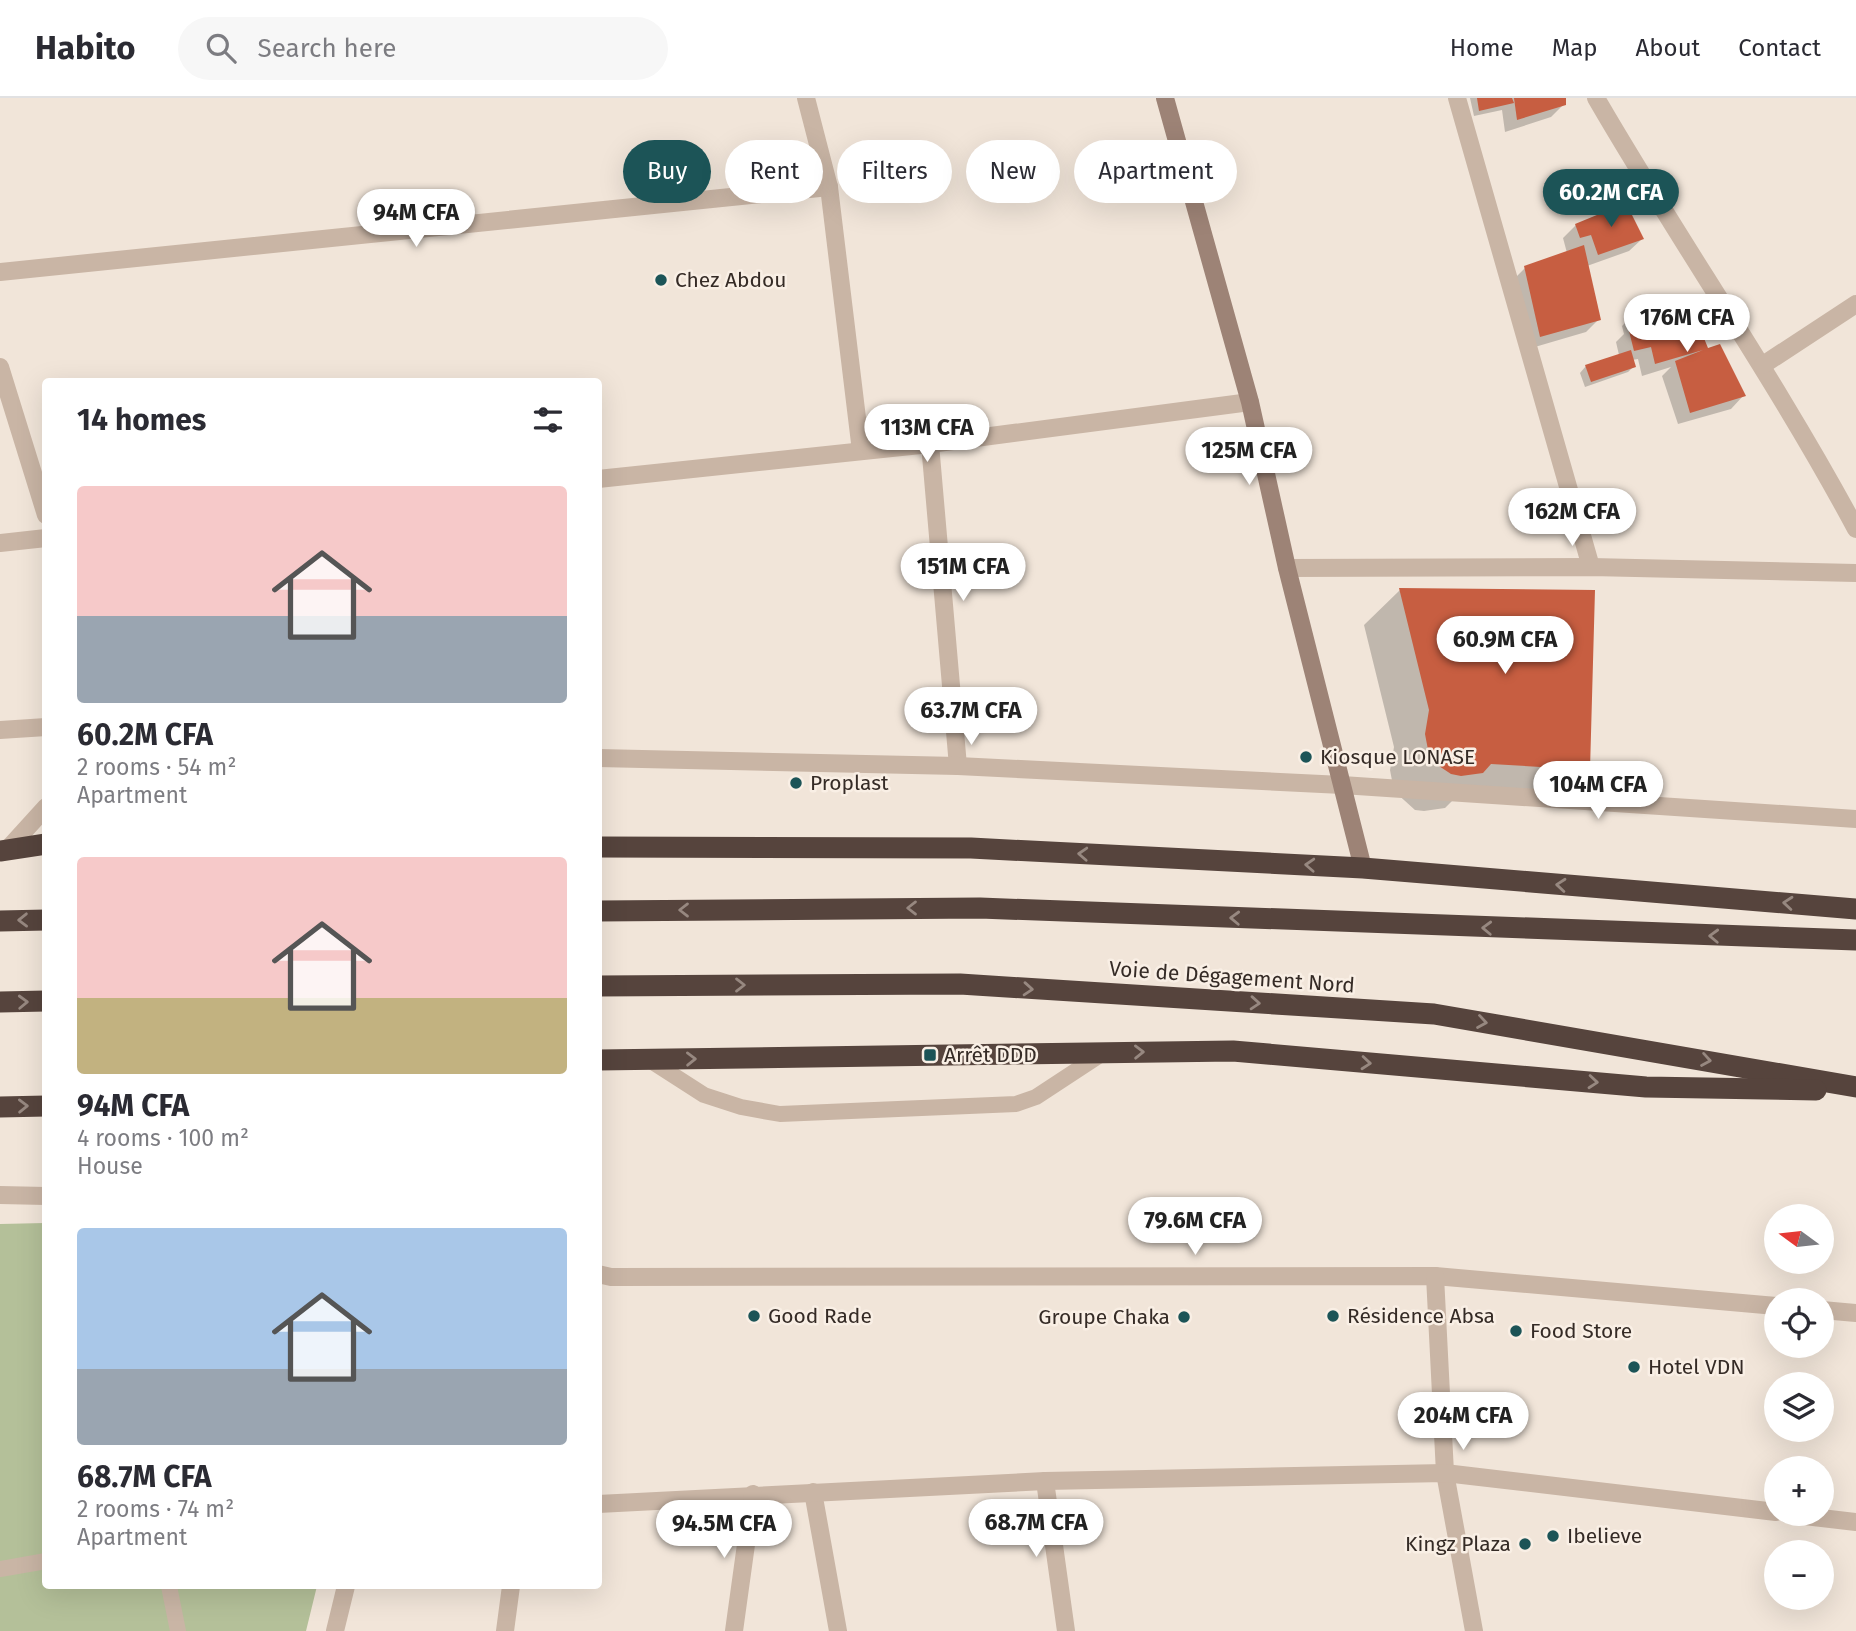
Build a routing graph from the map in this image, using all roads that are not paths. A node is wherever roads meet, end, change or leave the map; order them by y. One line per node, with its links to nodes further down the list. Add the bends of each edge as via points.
1 (806, 98): 5 (street)
2 (1165, 98): 10 (street)
3 (1457, 98): 18 (street)
4 (1597, 98): 8 (street)
5 (829, 187): 6 (street); 12 (street)
6 (0, 272)
7 (1856, 304): 8 (street)
8 (1763, 365): 15 (street)
9 (0, 367): 14 (street)
10 (1250, 402): 11 (street); 19 (street)
11 (930, 444): 12 (street); 24 (street)
12 (861, 451): 13 (street)
13 (602, 479)
14 (42, 502)
15 (1856, 529)
16 (42, 538): 17 (street)
17 (0, 543)
18 (1591, 567): 19 (street); 20 (street)
19 (1287, 568): 25 (street)
20 (1856, 573)
21 (42, 727): 22 (street)
22 (0, 730)
23 (602, 758): 24 (street)
24 (958, 766): 25 (street)
25 (1342, 785): 27 (street); 31 (street)
26 (42, 811): 30 (street)
27 (1856, 819)
28 (42, 845): 30 (highway)
29 (602, 846): 31 (highway, one-way to 29, via 971,848)
30 (3, 851)
31 (1363, 868): 32 (highway, one-way to 31)
32 (1856, 909)
33 (602, 911): 36 (highway, one-way to 33, via 980,908)
34 (42, 920): 35 (highway, one-way to 35)
35 (0, 921)
36 (1856, 940)
37 (602, 986): 43 (highway, Voie de Dégagement Nord, one-way to 43, via 960,984 1434,1014)
38 (42, 1001): 39 (highway, one-way to 38)
39 (0, 1002)
40 (1103, 1053): 41 (highway, one-way to 40); 41 (lane, via 1036,1097 1016,1104 780,1114 741,1108 704,1095); 43 (highway, one-way to 43, via 1233,1051 1646,1087)
41 (648, 1059): 42 (highway)
42 (602, 1060)
43 (1856, 1089)
44 (42, 1106): 45 (highway, one-way to 44)
45 (0, 1107)
46 (0, 1195): 47 (street)
47 (42, 1196)
48 (1435, 1276): 49 (street); 50 (street); 53 (street)
49 (603, 1278)
50 (1764, 1305)
51 (1834, 1311): 52 (street)
52 (1856, 1314)
53 (1445, 1473): 54 (street); 58 (street); 72 (street)
54 (1045, 1481): 55 (street); 71 (street)
55 (813, 1492): 56 (street); 70 (street)
56 (753, 1493): 57 (street); 69 (street)
57 (602, 1504)
58 (1764, 1512)
59 (1834, 1519): 60 (street)
60 (1856, 1522)
61 (42, 1562): 62 (lane)
62 (0, 1569)
63 (170, 1589): 66 (lane)
64 (345, 1589): 67 (street)
65 (511, 1589): 68 (street)
66 (178, 1631)
67 (335, 1631)
68 (505, 1631)
69 (734, 1631)
70 (838, 1631)
71 (1066, 1631)
72 (1474, 1631)

